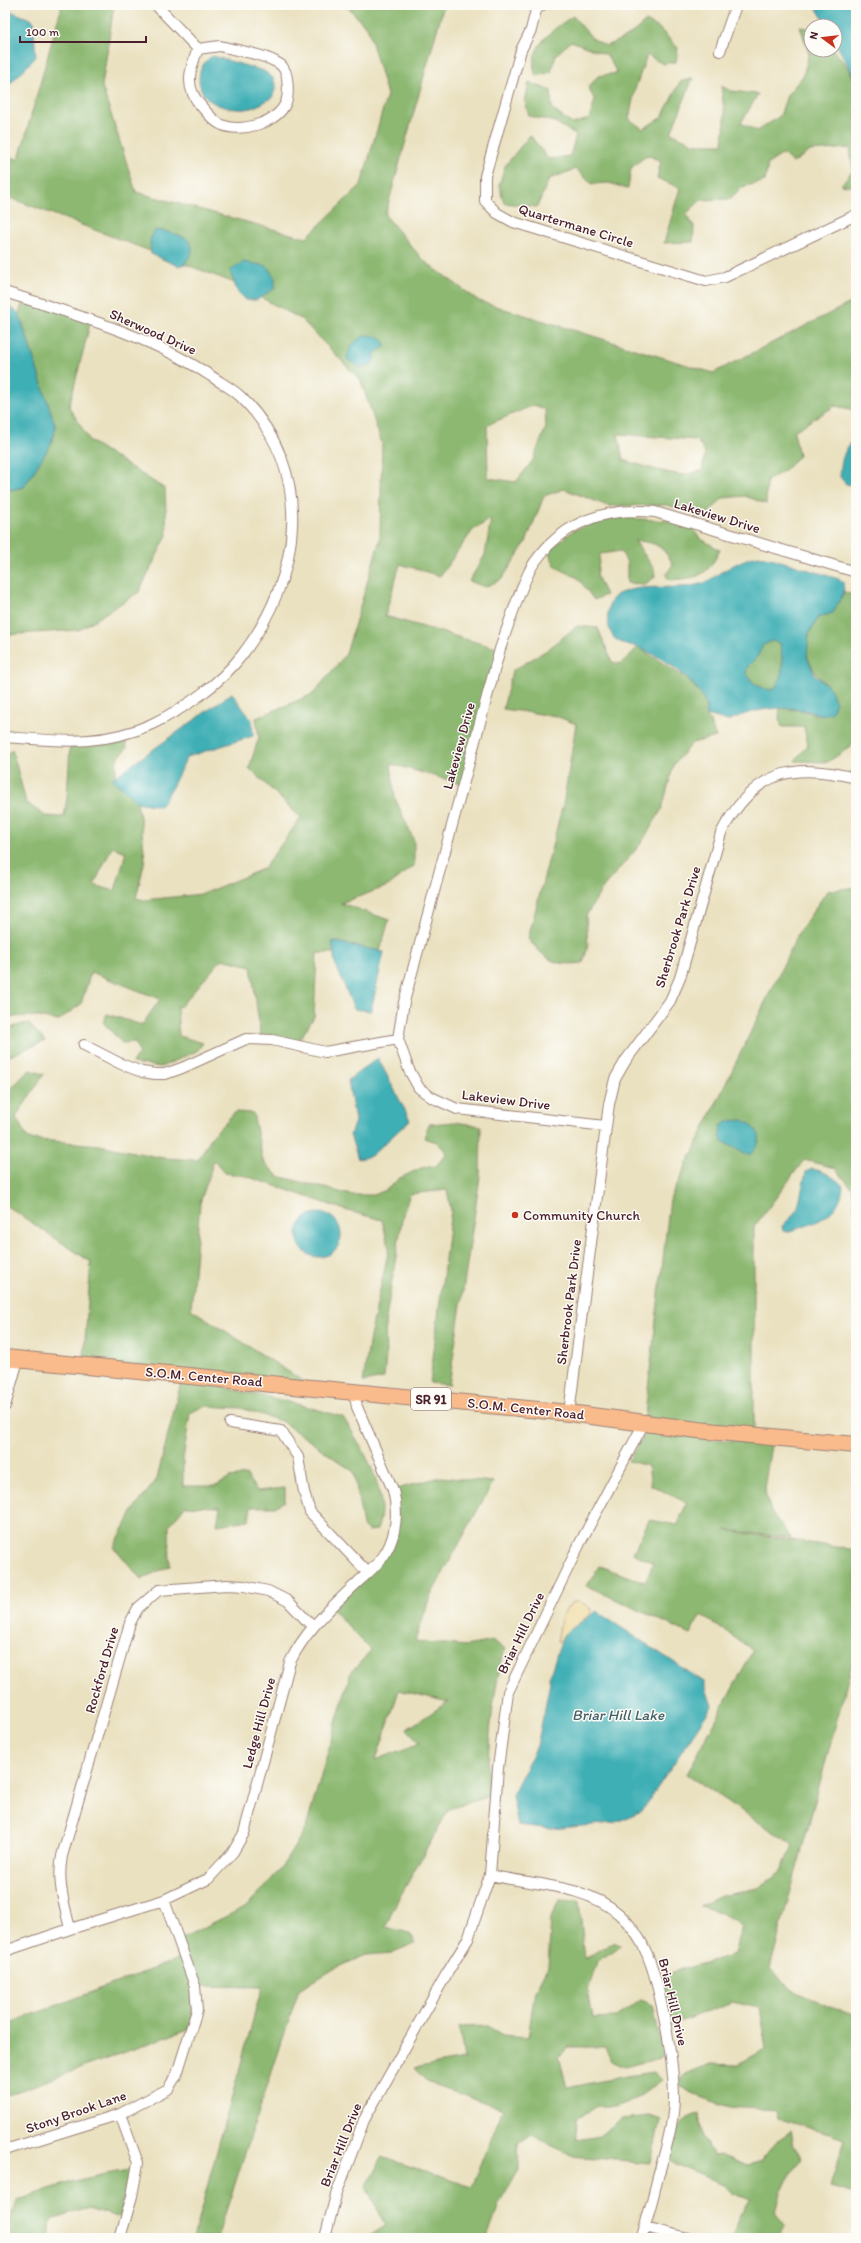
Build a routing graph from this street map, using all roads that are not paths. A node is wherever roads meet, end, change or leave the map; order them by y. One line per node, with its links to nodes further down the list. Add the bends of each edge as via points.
1 (156, 5): 4 (street)
2 (542, 5): 6 (street, Quartermane Circle, via 536,10 531,30 521,50 485,176 485,201 497,213 513,222 706,281 725,277)
3 (736, 5): 5 (street)
4 (198, 49): 4 (street, via 188,79 190,91 220,125 235,129 261,123 275,115 286,103 289,87 286,70 276,62 220,46)
5 (720, 51)
6 (856, 215)
7 (5, 292): 9 (street, Sherwood Drive, via 91,320 157,346 184,358 240,396 276,444 286,472 294,529 289,559 274,602 259,631 241,657 215,684 181,708 152,724 119,735 91,742)
8 (856, 572): 11 (street, Lakeview Drive, via 655,512 634,510 608,512 583,520 561,534 543,552 529,570 500,649 404,1002)
9 (5, 737)
10 (856, 778): 13 (street, Sherbrook Park Drive, via 818,770 793,772 770,779 749,793 731,814 721,833 680,978 670,1001 615,1079)
11 (398, 1039): 12 (street, via 325,1052 272,1040 246,1039 165,1074 142,1072); 13 (street, Lakeview Drive, via 409,1070 419,1088 431,1097 457,1109)
12 (84, 1045)
13 (605, 1126): 17 (street, Sherbrook Park Drive)
14 (12, 1359): 15 (main road, S.O.M. Center Road / SR 91); 16 (street)
15 (354, 1392): 17 (main road, S.O.M. Center Road / SR 91); 21 (street, Ledge Hill Drive, via 357,1407 388,1475 396,1502 391,1540 386,1552)
16 (5, 1406)
17 (569, 1413): 19 (main road, S.O.M. Center Road / SR 91)
18 (230, 1423): 21 (street, via 281,1431 298,1457 310,1512)
19 (644, 1423): 20 (main road, S.O.M. Center Road / SR 91); 23 (street, Briar Hill Drive, via 580,1543 508,1692 498,1768)
20 (856, 1445)
21 (368, 1573): 22 (street, Ledge Hill Drive)
22 (312, 1626): 24 (street, Ledge Hill Drive, via 290,1662 244,1833 233,1852 208,1879); 25 (street, Rockford Drive, via 288,1600 268,1591 244,1586 159,1590 138,1608 130,1623 58,1873)
23 (490, 1875): 29 (street, Briar Hill Drive, via 591,1897 618,1913 636,1932 647,1952 656,1977 670,2042 674,2102 670,2132); 31 (street, Briar Hill Drive, via 468,1938 364,2120 336,2195)
24 (164, 1900): 25 (street, Ledge Hill Drive); 27 (street, Stony Brook Lane, via 195,1986 197,2010 177,2074 168,2089)
25 (70, 1929): 26 (street, Ledge Hill Drive)
26 (5, 1952)
27 (120, 2114): 28 (street, Stony Brook Lane); 30 (street, via 138,2163)
28 (5, 2150)
29 (645, 2227): 32 (street, Briar Hill Drive); 33 (street)
30 (120, 2238)
31 (325, 2238)
32 (641, 2238)
33 (688, 2238)

